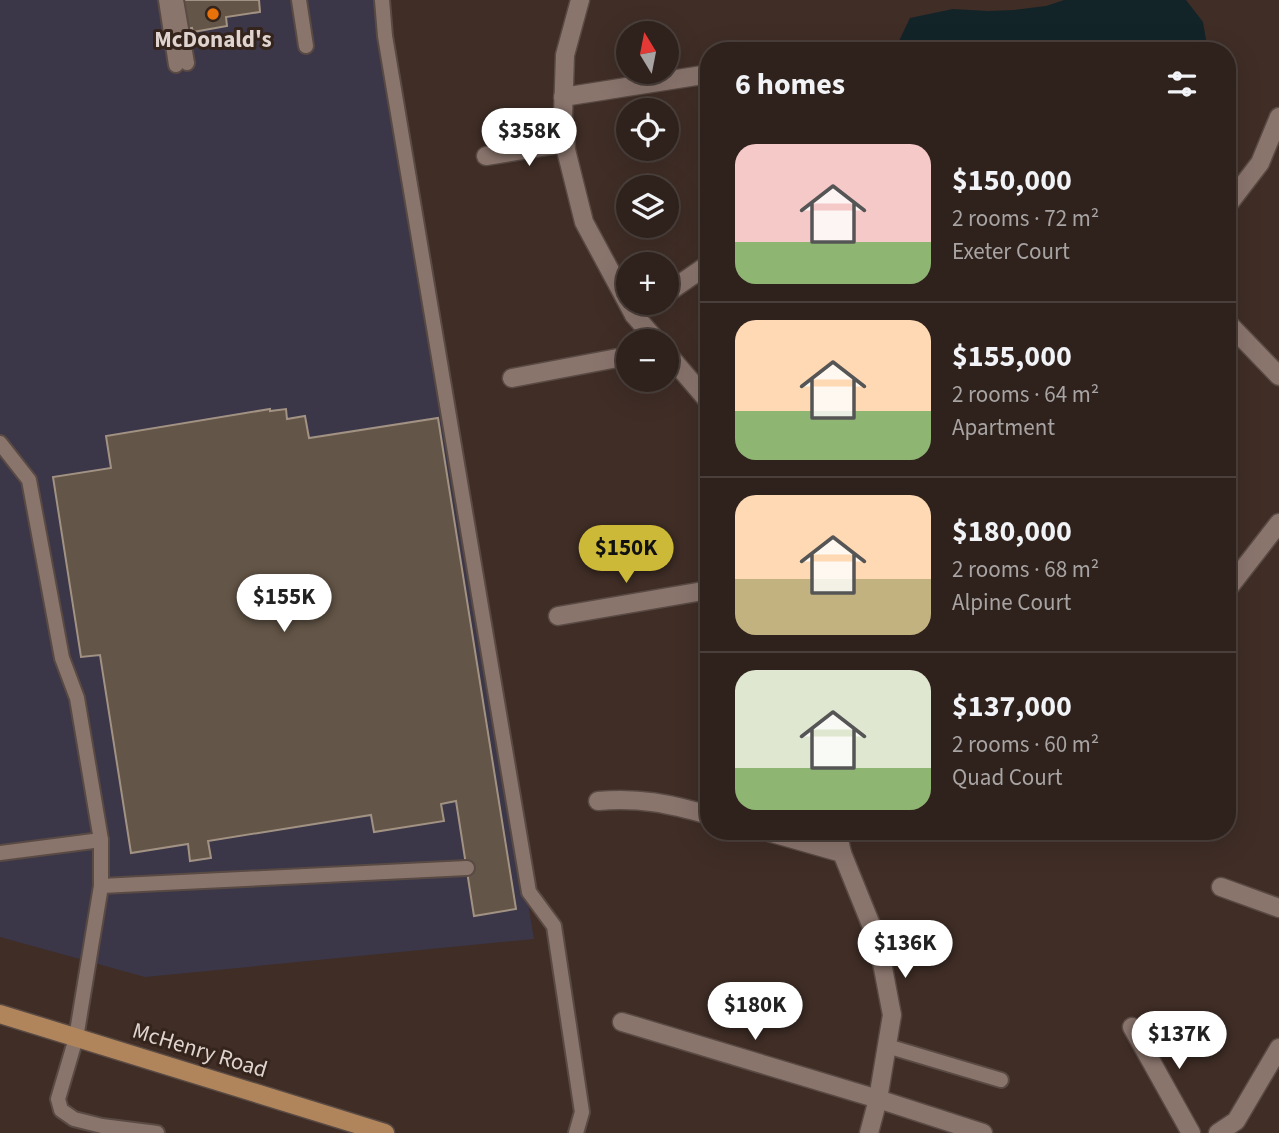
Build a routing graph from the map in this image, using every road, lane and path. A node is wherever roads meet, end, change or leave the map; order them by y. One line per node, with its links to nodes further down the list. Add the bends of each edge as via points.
1 (166, 0): 2 (lane, via 182,64)
2 (176, 0)
3 (299, 0): 6 (lane)
4 (382, 0): 51 (lane, via 529,892 554,926 582,1112)
5 (580, 0): 8 (street, via 565,55)
6 (306, 46)
7 (700, 75): 8 (street)
8 (563, 97): 10 (street)
9 (1279, 117): 12 (street, via 1260,163)
10 (565, 143): 11 (street); 14 (street, via 584,222)
11 (486, 156)
12 (1236, 194)
13 (700, 270): 15 (street)
14 (616, 282)
15 (679, 285)
16 (634, 315): 17 (street)
17 (646, 329)
18 (1236, 330): 21 (street)
19 (616, 358): 22 (street)
20 (679, 367): 23 (street)
21 (1276, 368)
22 (512, 378)
23 (700, 392)
24 (0, 443): 31 (lane, via 29,480 62,658 77,698)
25 (1279, 523): 26 (street)
26 (1236, 578)
27 (700, 592): 28 (street)
28 (558, 616)
29 (598, 801): 30 (street, via 629,798)
30 (700, 812)
31 (102, 840): 34 (lane); 37 (lane)
32 (796, 840): 35 (street)
33 (839, 840): 35 (street)
34 (0, 853)
35 (842, 853): 44 (street, via 878,942 892,1015)
36 (467, 868): 37 (lane)
37 (101, 886): 43 (lane)
38 (1221, 887): 39 (street)
39 (1279, 908)
40 (0, 1014): 43 (main road, McHenry Road)
41 (622, 1022): 47 (street)
42 (1132, 1027): 54 (street)
43 (76, 1038): 49 (lane, via 58,1099 61,1110 74,1119 102,1126); 50 (main road, McHenry Road)
44 (887, 1046): 46 (lane); 47 (street)
45 (1278, 1051): 48 (street, via 1236,1121)
46 (1001, 1080)
47 (878, 1099): 52 (street); 53 (street)
48 (1225, 1131)
49 (157, 1133)
50 (385, 1133)
51 (576, 1133)
52 (869, 1133)
53 (983, 1133)
54 (1191, 1133)

